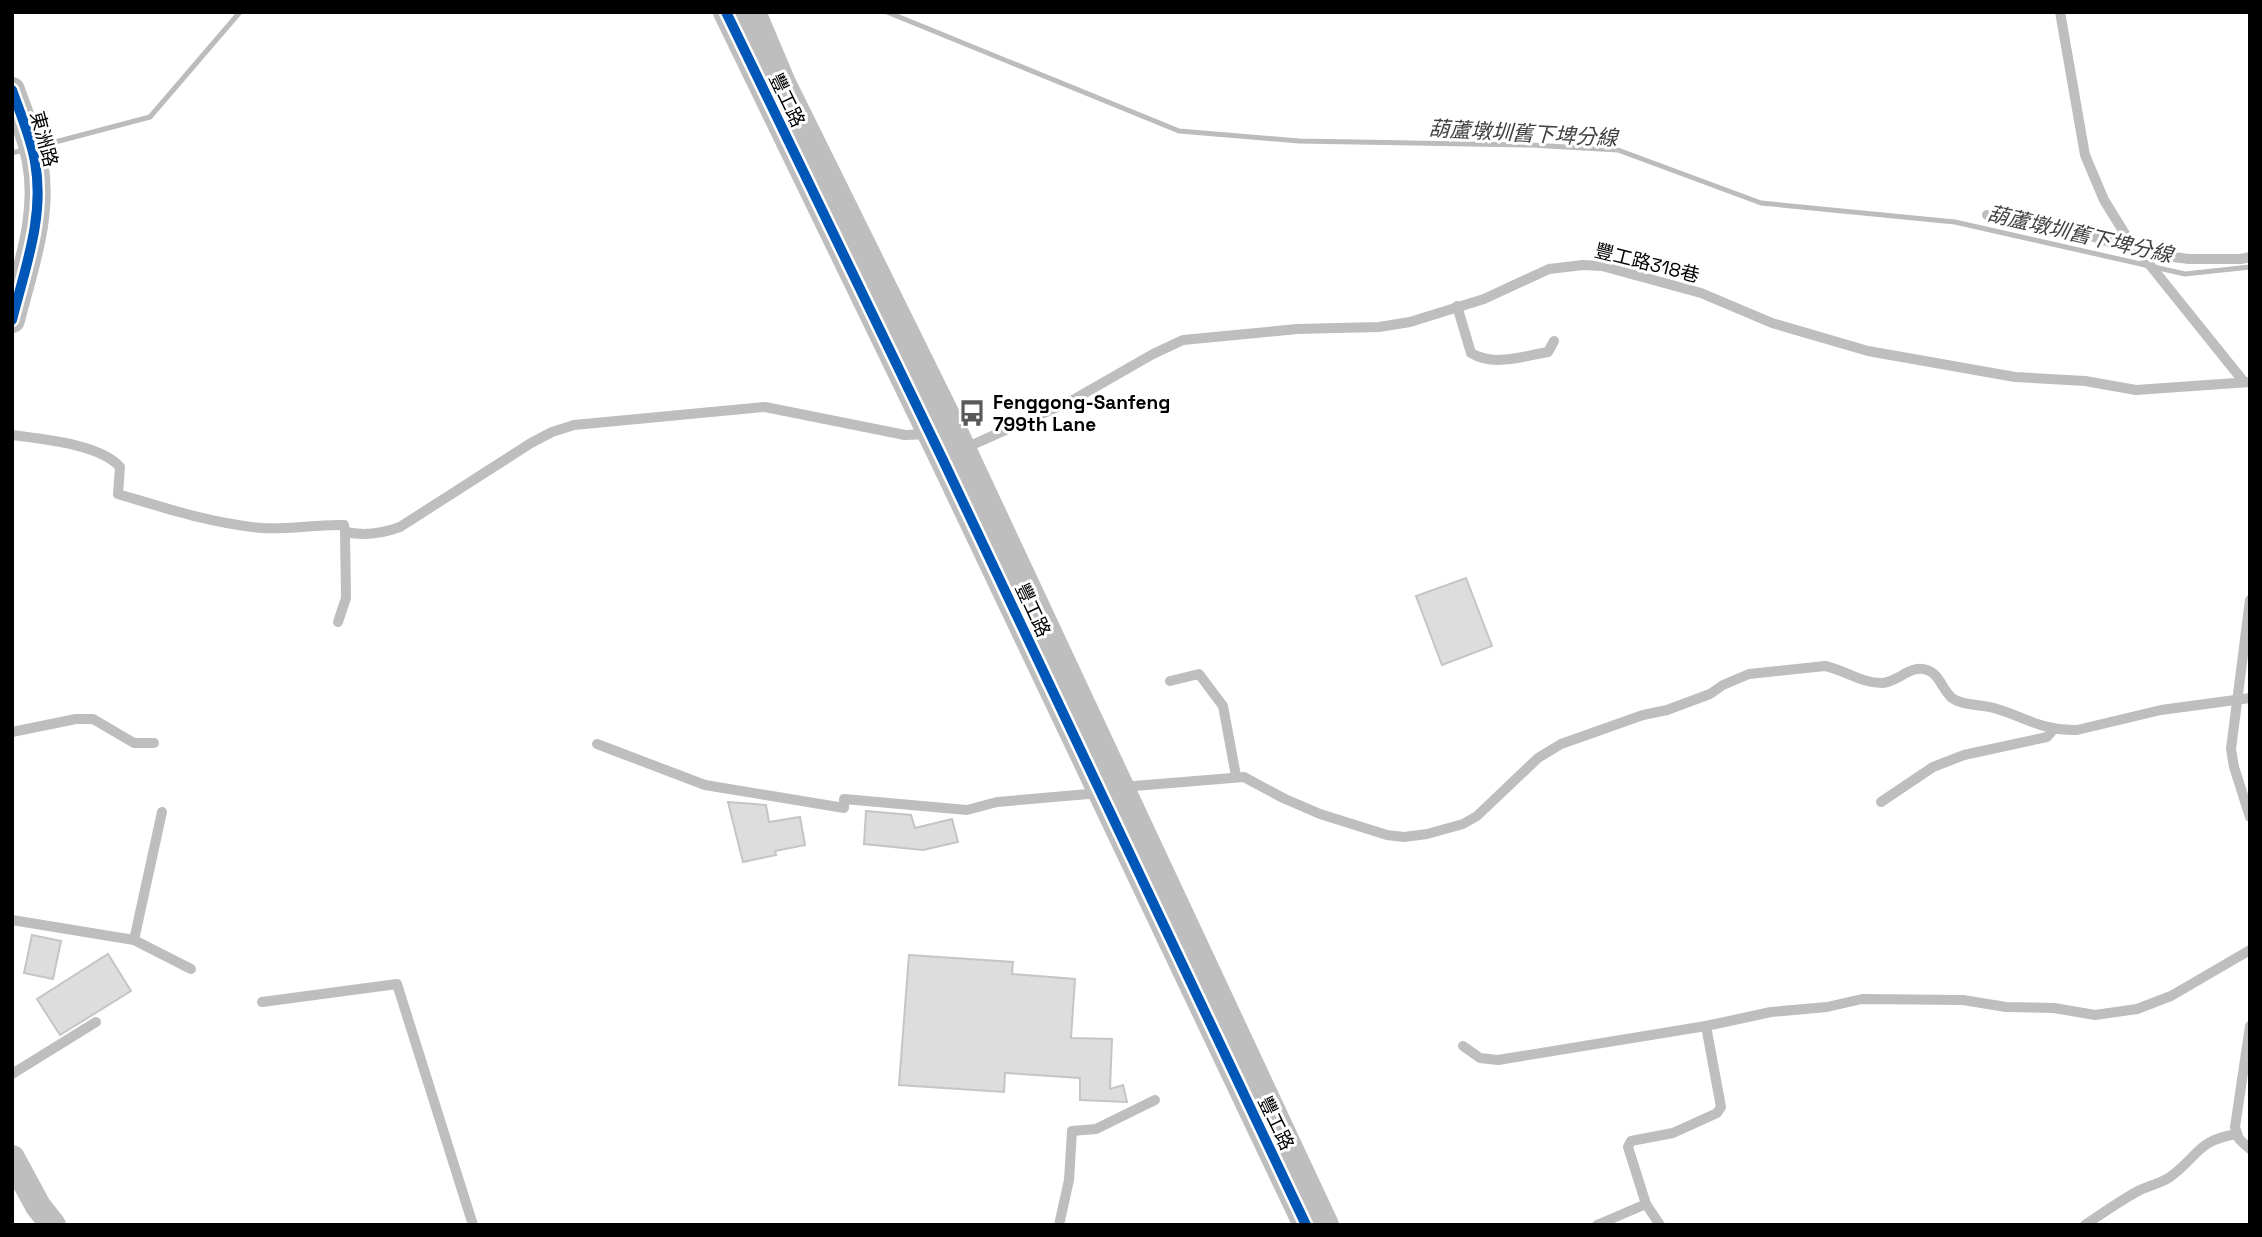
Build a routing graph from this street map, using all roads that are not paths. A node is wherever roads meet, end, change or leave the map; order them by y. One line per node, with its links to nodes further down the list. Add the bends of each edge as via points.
1 (726, 12): 13 (street, 豐工路)
2 (753, 12): 13 (street, 豐工路)
3 (2060, 12): 6 (lane, via 2085,155 2109,209)
4 (12, 90): 9 (street, 東洲路, via 32,150 38,197 35,230)
5 (1987, 215): 6 (lane, via 2095,237)
6 (2141, 253): 7 (lane, via 2189,259); 11 (lane)
7 (2250, 257)
8 (1457, 306): 10 (lane, via 1471,353 1479,358 1499,360 1548,352); 11 (lane, 豐工路318巷, via 1484,299 1549,269 1602,266 1701,293 1772,323 1881,353 2015,377 2085,381 2136,390); 13 (lane, 豐工路318巷, via 1410,323 1379,327 1183,340 1071,401)
9 (12, 320)
10 (1554, 341)
11 (2247, 382)
12 (12, 435): 14 (lane, via 112,457 120,467 118,494 190,516 264,528 344,525)
13 (947, 442): 14 (lane, via 765,407 574,425 530,443 400,527 375,534); 24 (street, 豐工路)
14 (345, 532): 16 (lane, via 346,598)
15 (2250, 600): 18 (lane)
16 (338, 622)
17 (1170, 681): 23 (lane, via 1199,674 1223,706)
18 (2244, 698): 19 (lane, via 2161,710 2077,730); 27 (lane, via 2232,758)
19 (2053, 730): 23 (lane, via 1994,708 1957,701 1927,669 1917,668 1885,683 1814,666 1749,674 1710,694 1561,744 1538,758 1477,816 1427,834 1387,835 1320,814); 25 (lane, via 2047,737 1964,755 1933,767)
20 (12, 732): 21 (lane, via 93,719 134,743)
21 (154, 743)
22 (597, 744): 24 (lane, via 705,785 844,808 844,799 967,810 997,802)
23 (1236, 776): 24 (lane)
24 (1112, 790): 46 (street, 豐工路); 47 (street, 豐工路)
25 (1881, 802)
26 (162, 812): 29 (lane)
27 (2250, 817)
28 (12, 920): 29 (lane)
29 (134, 940): 31 (lane)
30 (2250, 950): 34 (lane, via 2171,996 2137,1009 2095,1016 1964,1000 1862,999)
31 (191, 969)
32 (262, 1002): 44 (lane, via 397,984)
33 (96, 1022): 37 (lane)
34 (1706, 1026): 36 (lane, via 1499,1060 1480,1058); 42 (lane, via 1721,1107 1673,1133 1631,1141 1628,1147)
35 (2250, 1026): 39 (lane)
36 (1463, 1046)
37 (12, 1074)
38 (1155, 1100): 45 (lane, via 1096,1129 1072,1131 1069,1180)
39 (2237, 1134): 40 (lane); 50 (lane, via 2210,1141 2169,1177)
40 (2250, 1149)
41 (12, 1158): 43 (street)
42 (1646, 1204): 48 (lane); 49 (lane)
43 (53, 1225)
44 (473, 1225)
45 (1059, 1225)
46 (1306, 1225)
47 (1326, 1225)
48 (1597, 1225)
49 (1660, 1225)
50 (2085, 1225)

